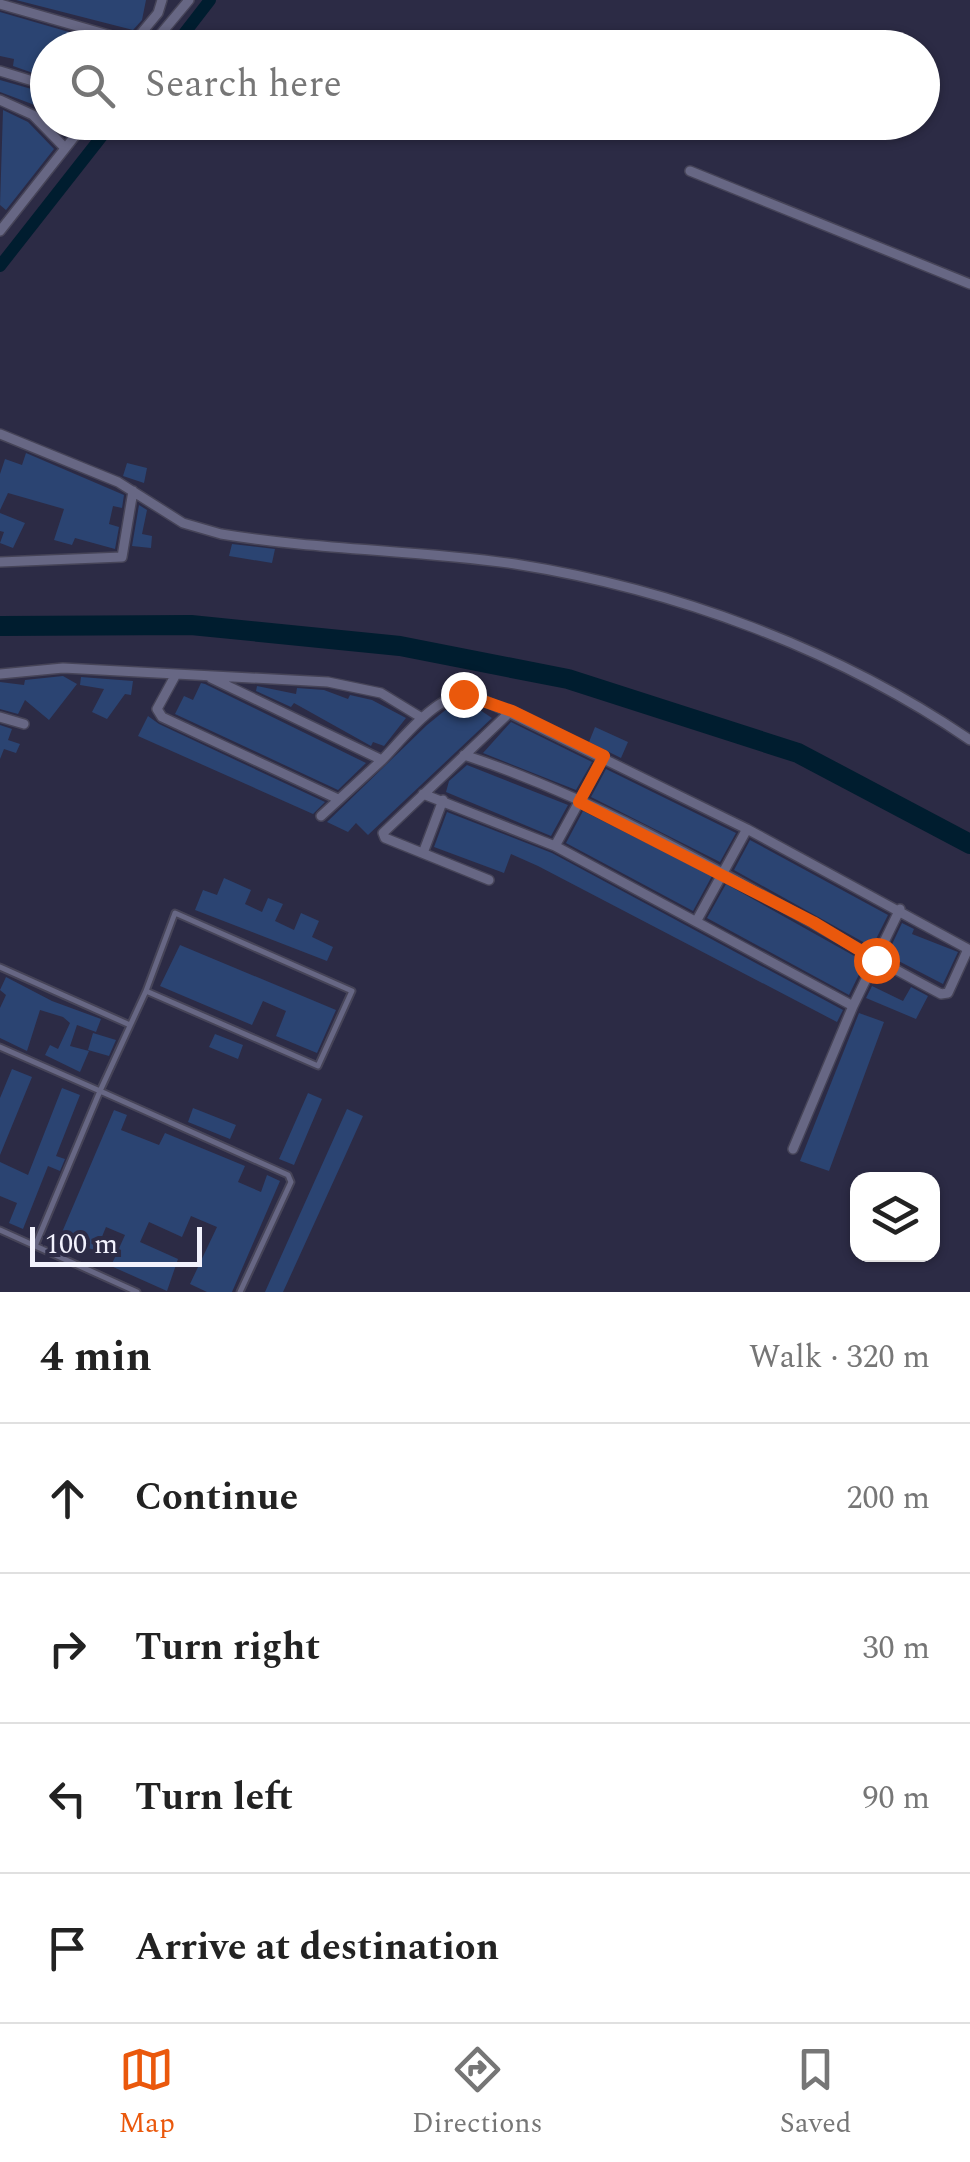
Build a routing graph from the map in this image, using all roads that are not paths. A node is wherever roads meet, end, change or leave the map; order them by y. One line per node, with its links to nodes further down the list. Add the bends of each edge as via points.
1 (162, 0): 4 (street)
2 (189, 0): 5 (street)
3 (0, 4): 6 (street)
4 (158, 13): 5 (street); 7 (street)
5 (168, 22): 8 (street)
6 (83, 30)
7 (144, 30)
8 (162, 30)
9 (0, 71): 10 (street)
10 (30, 80)
11 (0, 100): 12 (street)
12 (30, 113)
13 (57, 140): 15 (street)
14 (71, 140): 15 (street)
15 (65, 148): 18 (street)
16 (690, 171): 20 (street)
17 (0, 210): 18 (street)
18 (11, 217): 19 (street)
19 (0, 231)
20 (970, 284)
21 (0, 434): 22 (street)
22 (134, 491): 23 (street, via 122,557); 31 (street, via 183,523 221,534 514,564 629,587 774,637 909,699)
23 (0, 562)
24 (0, 674): 25 (street, via 63,668)
25 (175, 676): 26 (street); 36 (street, via 157,708 162,717)
26 (211, 678): 29 (street, via 366,688); 34 (street)
27 (512, 711): 29 (street, via 463,694); 32 (street); 33 (street)
28 (0, 716): 30 (street)
29 (422, 718): 34 (street)
30 (24, 724)
31 (970, 740)
32 (464, 755): 35 (street); 38 (street)
33 (604, 756): 38 (street); 40 (street)
34 (382, 760): 36 (street)
35 (424, 794): 37 (street); 42 (street, via 383,833)
36 (338, 799): 39 (street)
37 (442, 800): 41 (street); 42 (street)
38 (579, 802): 41 (street); 43 (street)
39 (321, 816)
40 (747, 829): 43 (street); 45 (street)
41 (555, 846): 46 (street)
42 (423, 853): 44 (street)
43 (722, 875): 46 (street); 48 (street)
44 (489, 880)
45 (900, 910): 47 (street); 48 (street)
46 (698, 920): 52 (street)
47 (969, 950): 50 (street)
48 (876, 960): 50 (street, via 945,995); 52 (street)
49 (0, 967): 53 (lane)
50 (964, 971)
51 (146, 991): 51 (lane, via 318,1066 352,990 178,912); 53 (lane)
52 (853, 1006): 56 (street)
53 (130, 1026): 55 (lane)
54 (0, 1047): 55 (lane)
55 (100, 1091): 58 (lane); 60 (lane, via 288,1175 291,1182)
56 (793, 1149)
57 (0, 1230): 58 (lane)
58 (35, 1246): 59 (lane)
59 (137, 1292)
60 (240, 1292)

